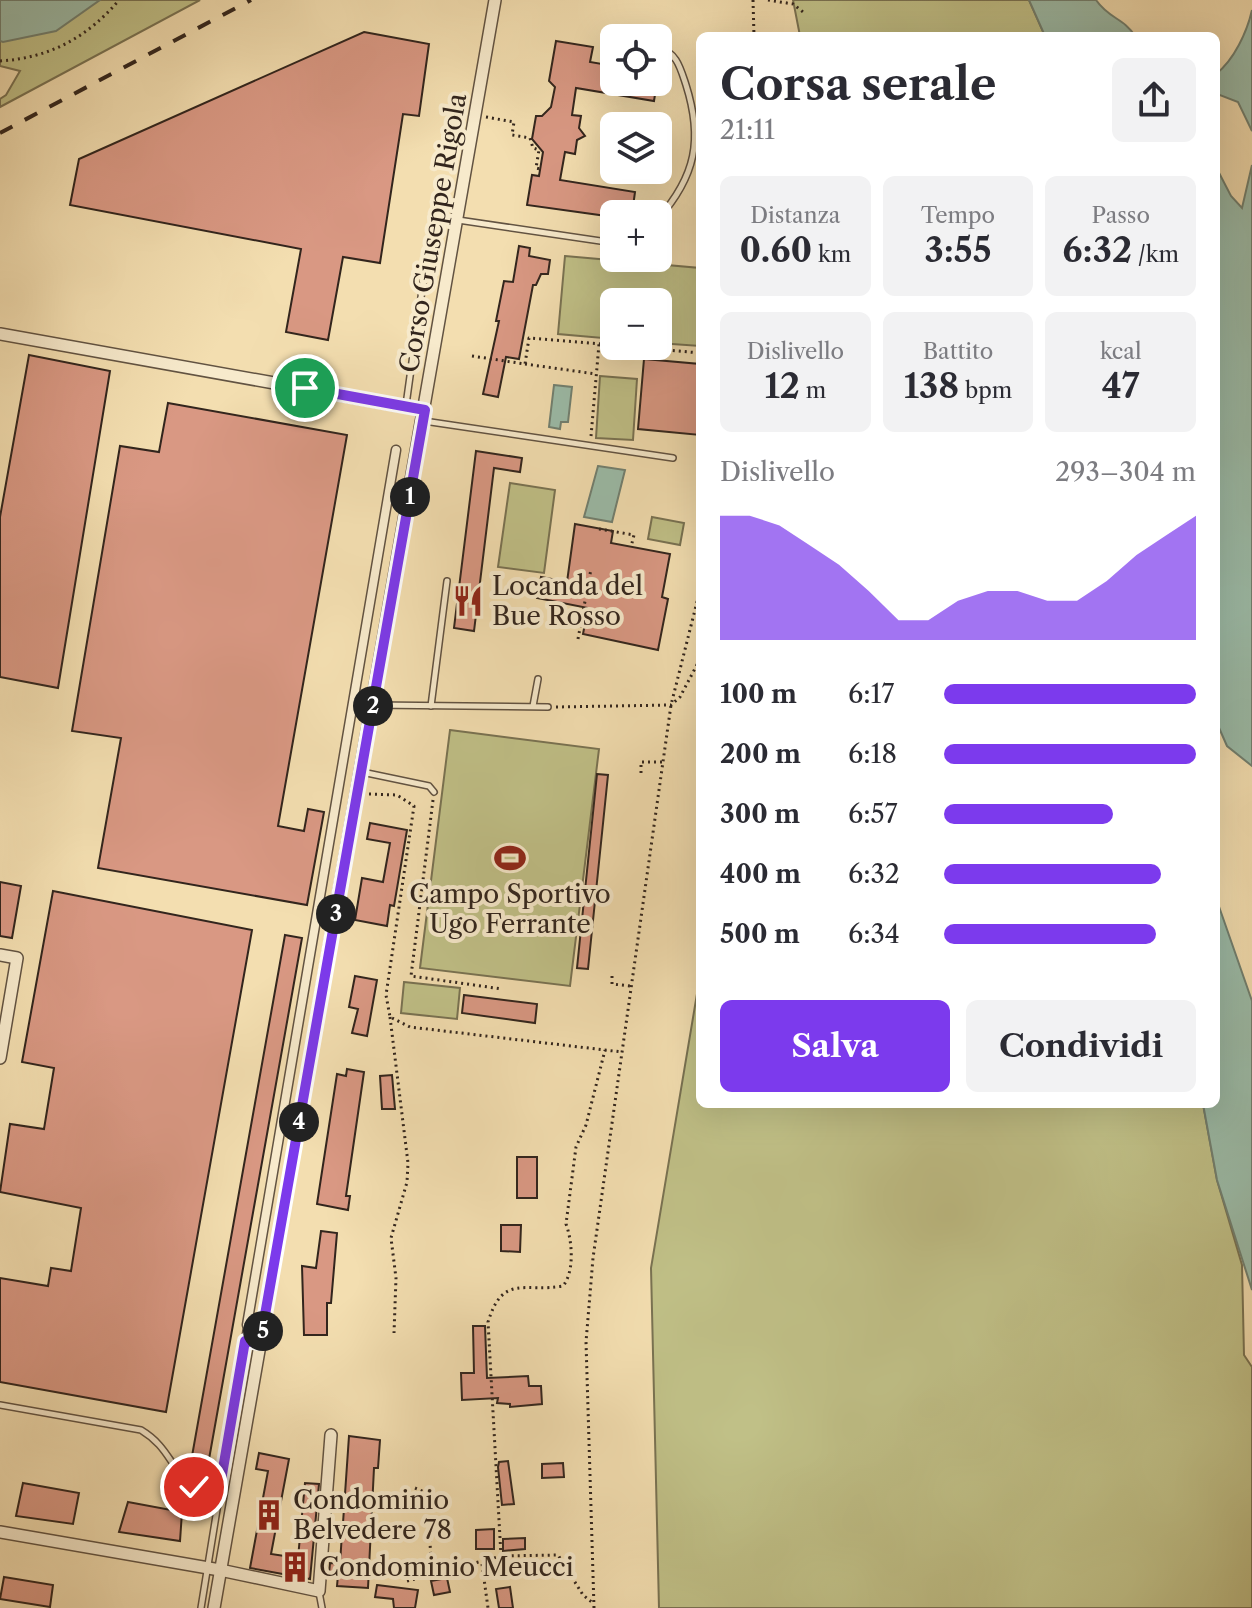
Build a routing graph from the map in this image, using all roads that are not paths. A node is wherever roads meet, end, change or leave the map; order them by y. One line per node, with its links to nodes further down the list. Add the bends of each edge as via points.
1 (495, 0): 4 (street, Corso Giuseppe Rigola)
2 (672, 53): 3 (lane, via 696,120 696,138 687,177)
3 (671, 200)
4 (458, 220): 5 (lane); 9 (street, Corso Giuseppe Rigola)
5 (600, 241)
6 (428, 247): 8 (lane)
7 (0, 334): 8 (street)
8 (406, 406): 9 (street)
9 (424, 415): 11 (lane); 14 (street, Corso Giuseppe Rigola)
10 (396, 450): 22 (street)
11 (673, 458)
12 (447, 581): 15 (lane)
13 (538, 679): 16 (lane)
14 (373, 705): 15 (lane); 18 (street, Corso Giuseppe Rigola)
15 (431, 706): 16 (lane)
16 (533, 706): 17 (lane)
17 (548, 707)
18 (361, 772): 19 (lane, via 429,786); 24 (street, Corso Giuseppe Rigola)
19 (434, 792)
20 (0, 955): 21 (street, via 17,958)
21 (0, 1058)
22 (247, 1325): 23 (lane)
23 (245, 1341): 24 (lane); 27 (lane)
24 (260, 1343): 29 (street, Corso Giuseppe Rigola)
25 (0, 1405): 27 (lane, via 141,1430 157,1440 184,1481)
26 (331, 1435): 30 (street)
27 (219, 1492): 29 (lane)
28 (0, 1532): 29 (street)
29 (214, 1568): 30 (street); 31 (lane); 32 (street, Corso Giuseppe Rigola)
30 (319, 1591): 33 (lane)
31 (201, 1608)
32 (214, 1608)
33 (322, 1608)

